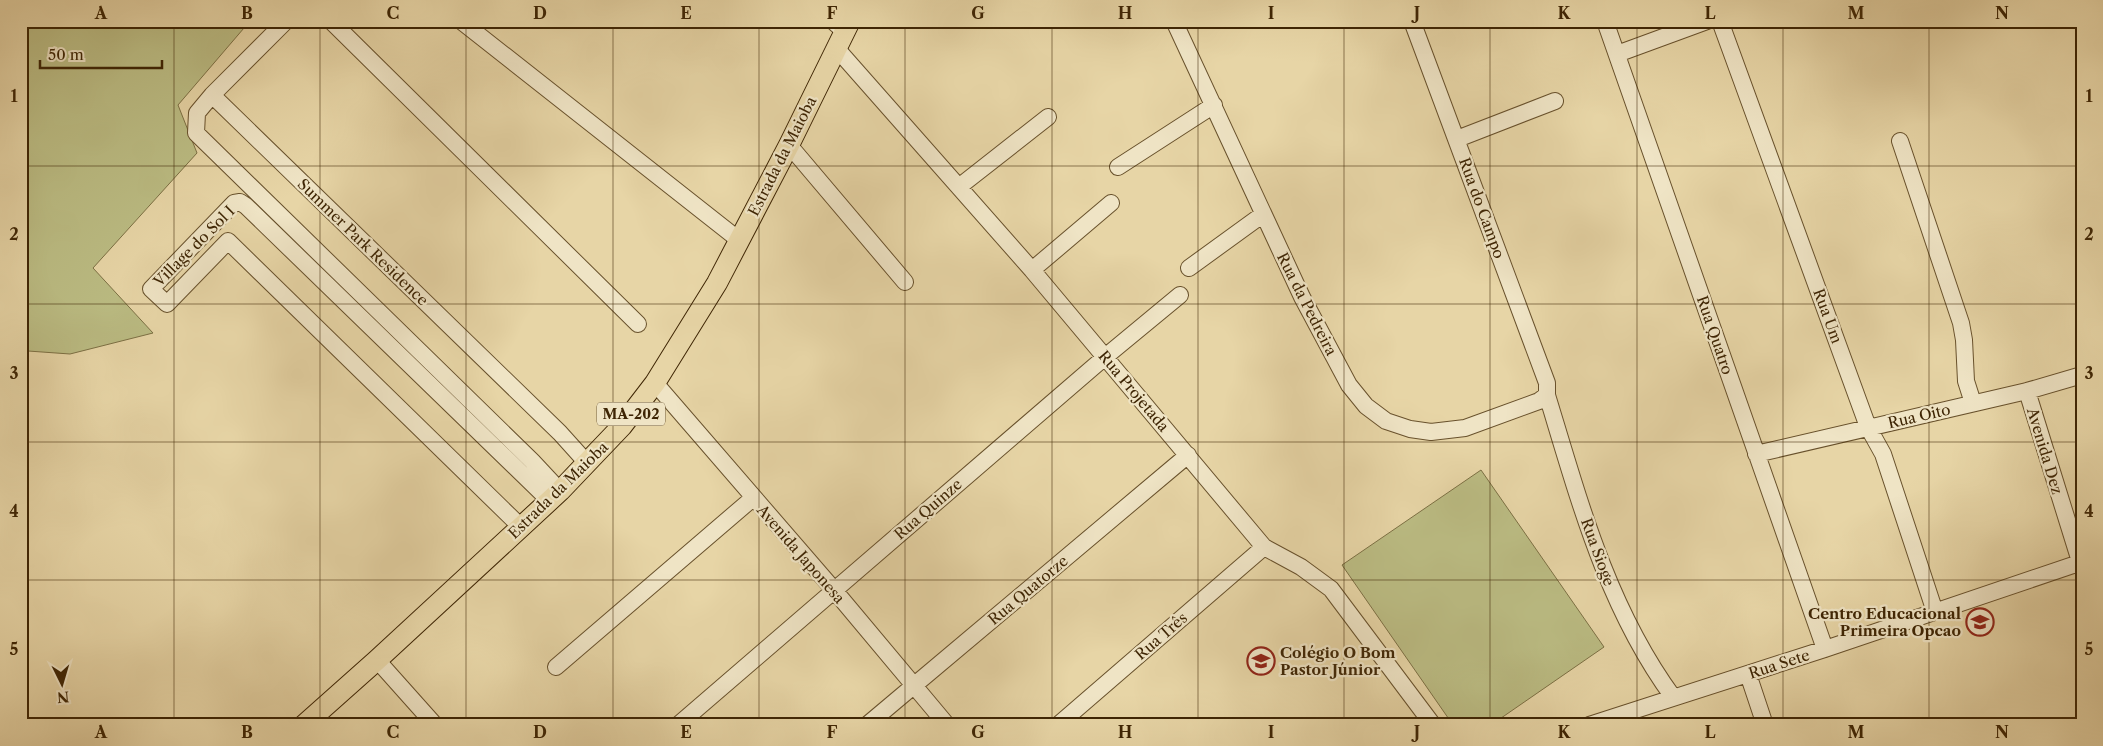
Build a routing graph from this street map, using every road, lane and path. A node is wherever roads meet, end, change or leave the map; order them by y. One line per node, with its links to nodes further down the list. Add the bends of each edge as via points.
1 (286, 21): 11 (street)
2 (331, 21): 29 (street)
3 (461, 21): 23 (street)
4 (1174, 21): 13 (street, Rua da Pedreira)
5 (1412, 21): 15 (street, Rua do Campo)
6 (1605, 21): 10 (street, Rua Quatro)
7 (1707, 21): 10 (street)
8 (1720, 21): 36 (street, Rua Um)
9 (841, 31): 17 (main road, Estrada da Maioba / MA-202); 19 (street, Rua Projetada)
10 (1617, 54): 37 (street, Rua Quatro)
11 (212, 95): 39 (street, Summer Park Residence); 40 (street, via 197,113 196,133 532,461)
12 (1555, 102): 15 (street)
13 (1214, 105): 18 (street); 21 (street, Rua da Pedreira)
14 (1048, 117): 19 (street)
15 (1457, 139): 34 (street, Rua do Campo, via 1547,383)
16 (1900, 141): 35 (street, via 1961,323 1966,381)
17 (789, 145): 23 (main road, Estrada da Maioba / MA-202); 27 (street)
18 (1118, 167)
19 (960, 186): 26 (street, Rua Projetada)
20 (1110, 203): 26 (street)
21 (1262, 215): 25 (street); 34 (street, Rua da Pedreira, via 1349,385 1366,406 1386,422 1431,432 1465,428)
22 (213, 226): 24 (street); 24 (street, Village do Sol I, via 151,289 167,304); 40 (street, Village do Sol I, via 234,203 246,206 521,472)
23 (739, 240): 32 (main road, Estrada da Maioba / MA-202, via 717,283)
24 (228, 241): 42 (street, Village do Sol I)
25 (1189, 268)
26 (1032, 270): 30 (street, Rua Projetada)
27 (906, 282)
28 (1180, 295): 30 (street, Rua Quinze)
29 (638, 324)
30 (1105, 357): 38 (street, Rua Projetada); 45 (street, Rua Quinze)
31 (2082, 375): 33 (street, Rua Oito)
32 (655, 383): 39 (main road, Estrada da Maioba / MA-202); 41 (street, Avenida Japonesa)
33 (2026, 391): 35 (street, Rua Oito); 44 (street, Avenida Dez)
34 (1547, 395): 52 (street, Rua Sioge, via 1587,525 1615,599 1642,652)
35 (1973, 403): 36 (street, Rua Oito)
36 (1868, 427): 37 (street, Rua Oito); 46 (street, Rua Um, via 1882,454)
37 (1756, 454): 47 (street, Rua Quatro)
38 (1188, 455): 43 (street, Rua Projetada); 51 (street, Rua Quatorze)
39 (588, 464): 40 (main road, Estrada da Maioba / MA-202)
40 (554, 496): 42 (main road, Estrada da Maioba / MA-202)
41 (753, 498): 45 (street, Avenida Japonesa); 49 (street)
42 (521, 527): 48 (main road, Estrada da Maioba / MA-202)
43 (1264, 547): 58 (street, Rua Três); 59 (street, Rua Projetada, via 1301,567 1331,589)
44 (2081, 564): 46 (street, Rua Sete)
45 (834, 590): 51 (street, Avenida Japonesa); 55 (street, Rua Quinze)
46 (1935, 612): 47 (street, Rua Sete)
47 (1825, 649): 50 (street, Rua Sete)
48 (377, 660): 53 (main road, Estrada da Maioba / MA-202); 54 (street)
49 (556, 667)
50 (1748, 674): 52 (street, Rua Sete); 61 (street)
51 (914, 686): 56 (street, Rua Quatorze); 57 (street, Avenida Japonesa)
52 (1673, 698): 60 (street, Rua Sete)
53 (304, 725)
54 (435, 725)
55 (678, 725)
56 (867, 725)
57 (947, 725)
58 (1058, 725)
59 (1433, 725)
60 (1589, 725)
61 (1765, 725)

